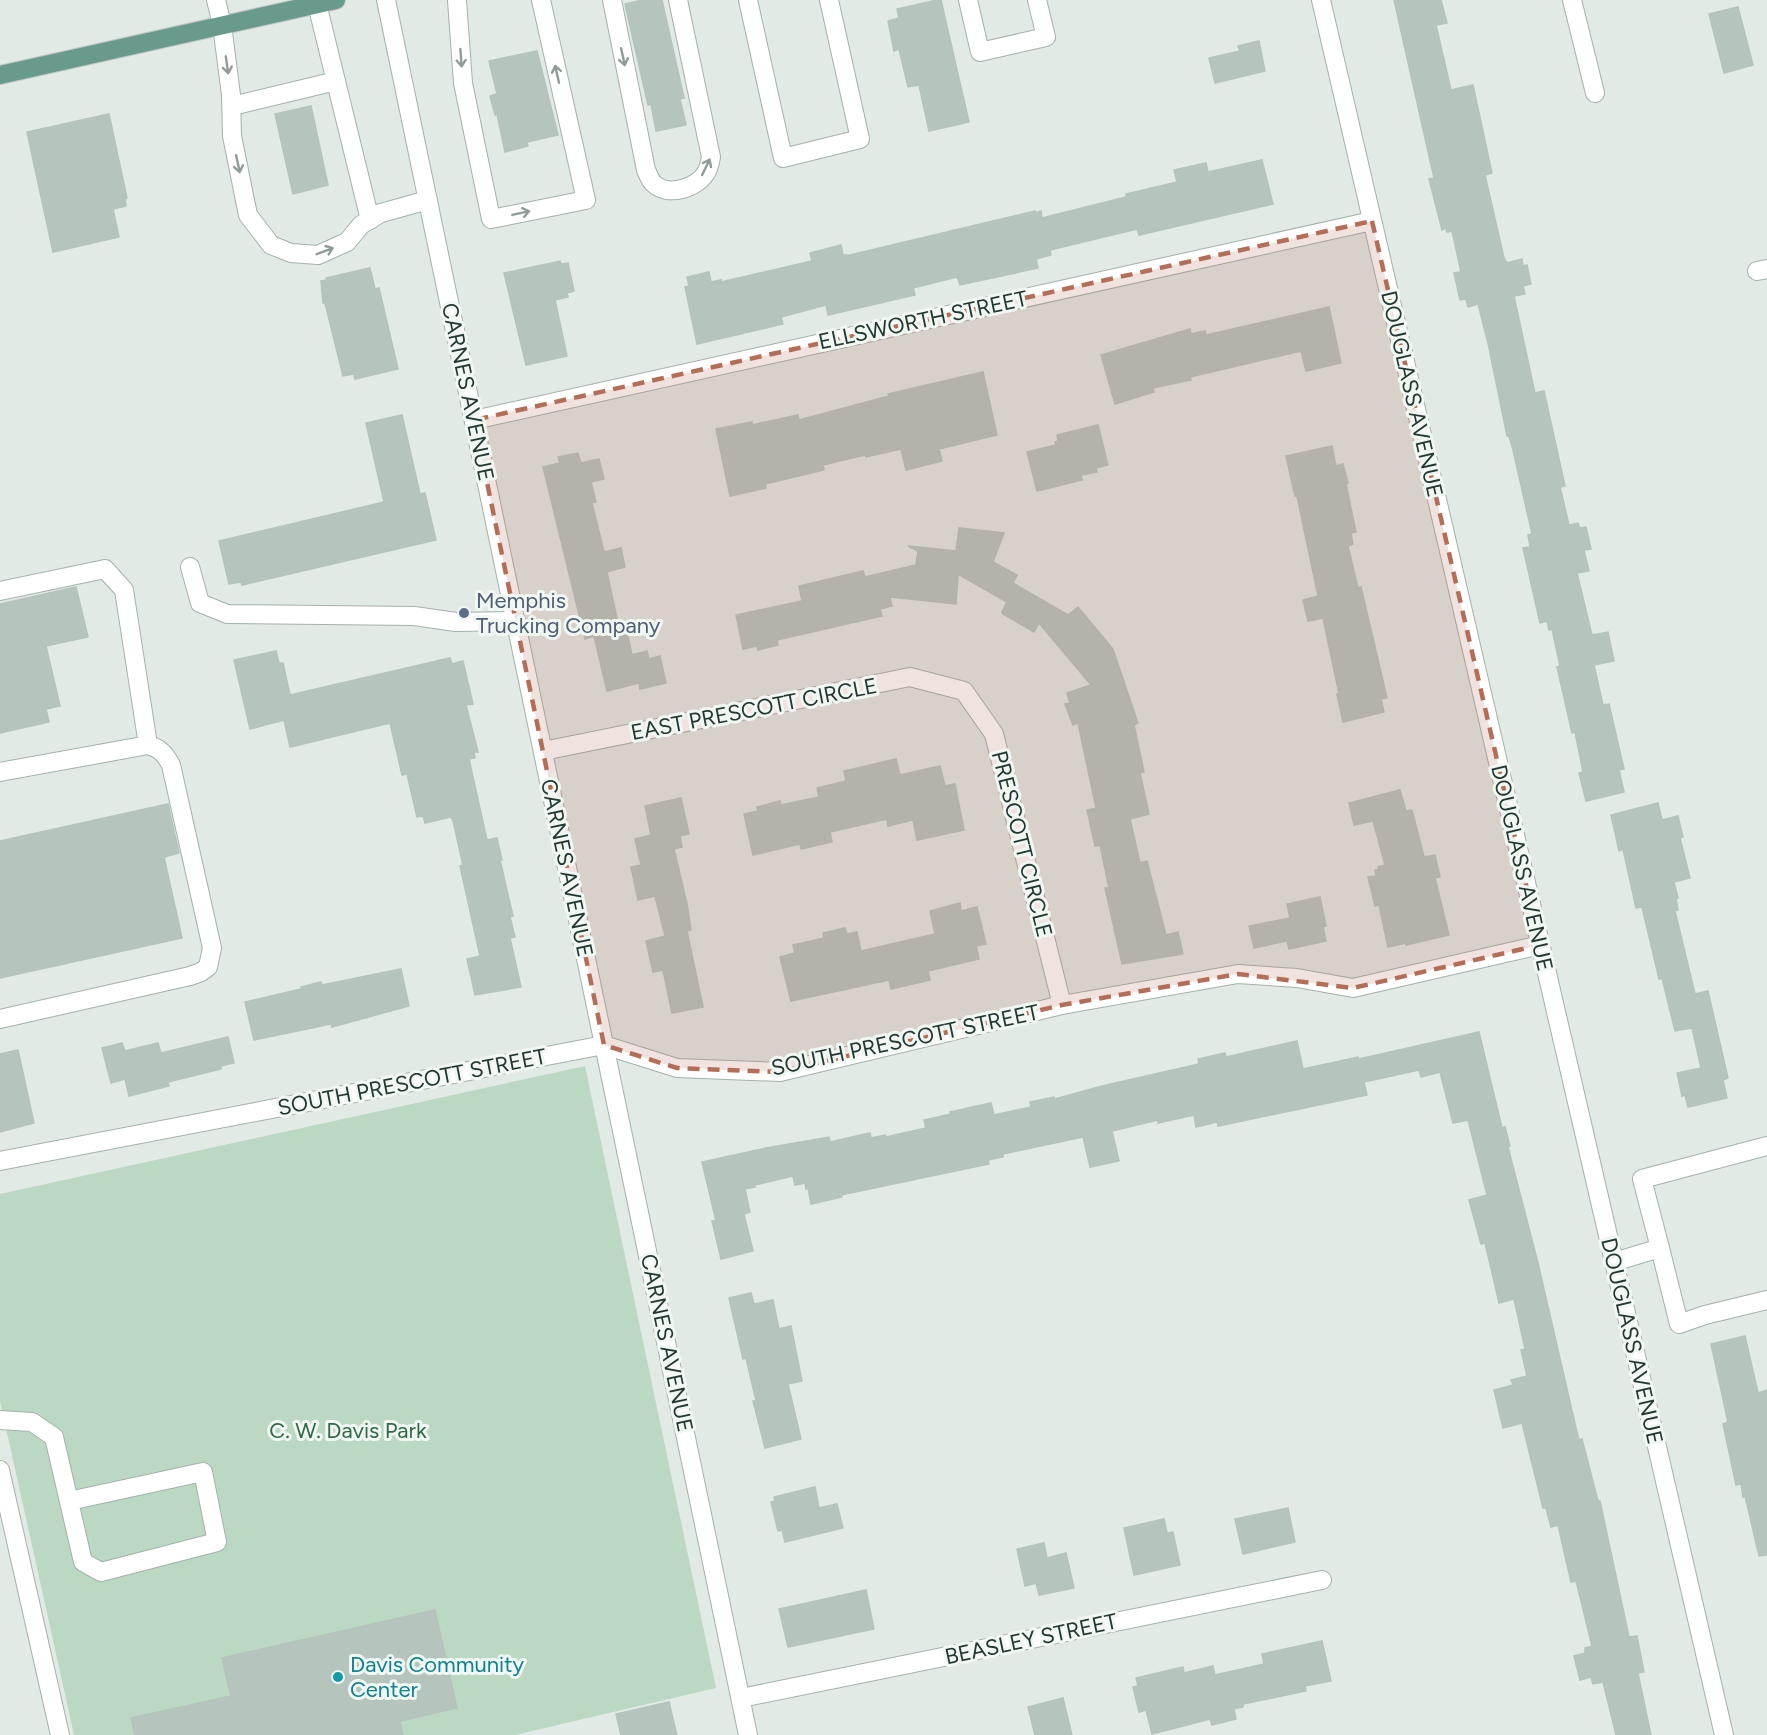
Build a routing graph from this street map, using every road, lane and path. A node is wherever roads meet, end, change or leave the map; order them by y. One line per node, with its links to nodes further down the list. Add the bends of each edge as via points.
1 (216, 0): 15 (street)
2 (336, 0): 14 (main road)
3 (386, 0): 20 (street, CARNES AVENUE)
4 (456, 0): 5 (street, one-way to 5, via 463,83 491,219 586,200)
5 (541, 0)
6 (612, 0): 7 (street, one-way to 7, via 646,170 653,183 665,190 679,190 706,173 711,158)
7 (678, 0)
8 (748, 0): 9 (street, via 783,158 860,139)
9 (830, 0)
10 (968, 0): 11 (street, via 980,52 1046,37)
11 (1037, 0)
12 (1322, 0): 22 (street, DOUGLASS AVENUE)
13 (1572, 0): 18 (street)
14 (317, 4): 15 (main road); 17 (street)
15 (222, 25): 16 (main road); 19 (street, one-way to 19)
16 (0, 75)
17 (336, 81): 19 (street); 21 (street)
18 (1595, 93)
19 (232, 106): 21 (street, one-way to 21, via 232,136 248,215 271,245 291,253 318,255 347,242)
20 (428, 200): 21 (street, via 381,213); 23 (street, CARNES AVENUE)
21 (370, 220)
22 (1372, 221): 23 (street, ELLSWORTH STREET); 31 (street, DOUGLASS AVENUE)
23 (474, 420): 26 (street, CARNES AVENUE)
24 (190, 567): 26 (street, via 200,603 228,614)
25 (0, 591): 28 (street, via 105,569 117,580 124,590)
26 (516, 621): 29 (street, CARNES AVENUE)
27 (964, 690): 29 (street, EAST PRESCOTT CIRCLE, via 910,677); 32 (street, PRESCOTT CIRCLE, via 994,734)
28 (148, 745): 30 (street); 33 (street, via 157,747 171,765 211,941 208,967 190,976)
29 (543, 751): 34 (street, CARNES AVENUE)
30 (0, 772)
31 (1540, 945): 32 (street, SOUTH PRESCOTT STREET, via 1353,988 1297,978 1238,974); 38 (street, DOUGLASS AVENUE)
32 (1062, 1005): 34 (street, SOUTH PRESCOTT STREET, via 780,1072 677,1068)
33 (0, 1019)
34 (604, 1045): 36 (street, SOUTH PRESCOTT STREET); 44 (street, CARNES AVENUE)
35 (1767, 1146): 37 (street, via 1642,1179)
36 (0, 1161)
37 (1660, 1248): 38 (street); 39 (street, via 1679,1324)
38 (1614, 1262): 47 (street, DOUGLASS AVENUE)
39 (1767, 1300)
40 (0, 1420): 42 (street, via 32,1422 54,1437)
41 (0, 1470): 45 (street)
42 (69, 1501): 42 (street, via 83,1562 101,1572 217,1542 203,1472)
43 (1322, 1580): 44 (street, BEASLEY STREET)
44 (741, 1698): 46 (street, CARNES AVENUE)
45 (60, 1735)
46 (748, 1735)
47 (1724, 1735)

